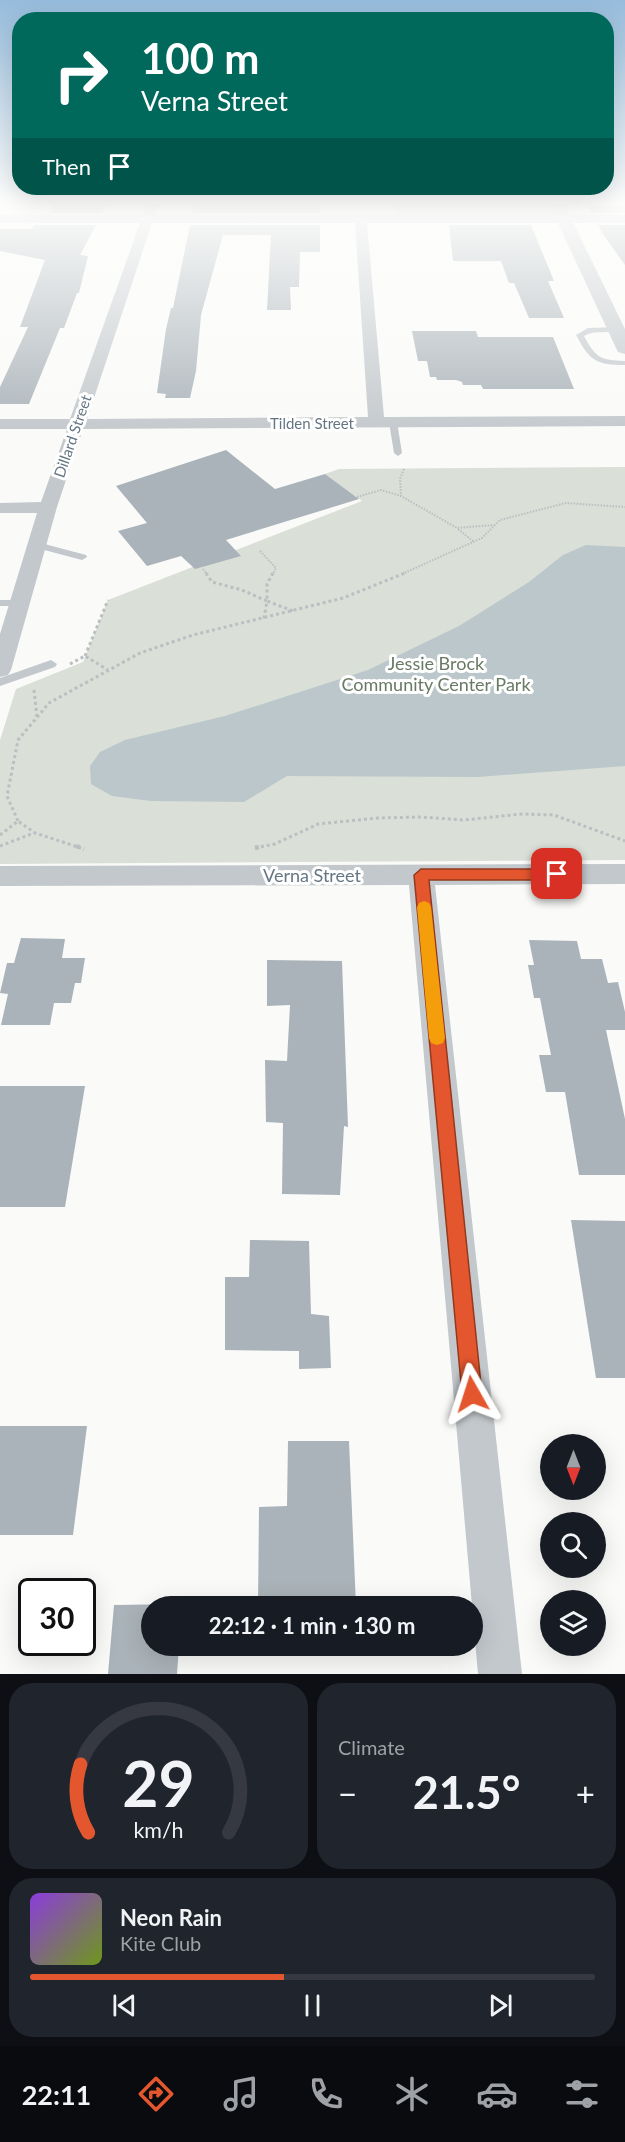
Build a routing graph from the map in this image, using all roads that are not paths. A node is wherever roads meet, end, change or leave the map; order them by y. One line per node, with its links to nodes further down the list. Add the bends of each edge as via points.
1 (125, 282): 11 (street, Dillard Street)
2 (366, 282): 7 (street)
3 (593, 282): 4 (street)
4 (616, 329): 5 (street); 6 (lane, via 588,330 580,335 592,357 600,362)
5 (625, 348)
6 (625, 363)
7 (376, 422): 8 (street, Tilden Street); 11 (street, Tilden Street)
8 (393, 422): 9 (street, Tilden Street); 12 (lane)
9 (625, 422)
10 (0, 424): 11 (street, Tilden Street)
11 (76, 424): 14 (street, Dillard Street)
12 (398, 453)
13 (0, 508): 14 (street)
14 (46, 513): 15 (street); 16 (street, Dillard Street)
15 (0, 520)
16 (37, 545): 17 (lane); 18 (street, Dillard Street)
17 (82, 557)
18 (10, 603): 20 (street, Dillard Street)
19 (51, 664): 21 (lane)
20 (0, 670)
21 (0, 682)
22 (625, 874): 23 (street, Verna Street)
23 (421, 875): 24 (street, Verna Street); 25 (street)
24 (0, 876)
25 (500, 1674)

